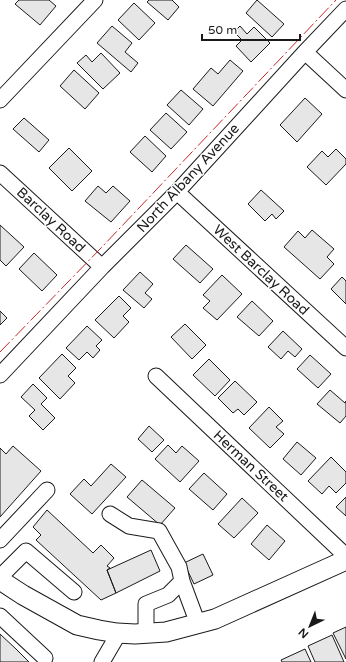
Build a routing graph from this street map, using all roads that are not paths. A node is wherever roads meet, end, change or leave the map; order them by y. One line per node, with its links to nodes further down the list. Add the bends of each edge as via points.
1 (95, 0): 5 (street)
2 (346, 9): 3 (street, North Albany Avenue)
3 (305, 52): 4 (street); 7 (street, North Albany Avenue)
4 (346, 90)
5 (0, 100)
6 (0, 173): 8 (street, Barclay Road)
7 (177, 192): 8 (street, North Albany Avenue); 10 (street, West Barclay Road)
8 (102, 267): 9 (street, North Albany Avenue)
9 (28, 345): 11 (street, North Albany Avenue); 12 (street, North Albany Avenue)
10 (346, 348)
11 (0, 360)
12 (0, 375)
13 (156, 376): 17 (street, Herman Street)
14 (47, 490): 16 (street)
15 (110, 514): 20 (street, via 129,526 159,531 179,567)
16 (2, 534)
17 (346, 556)
18 (346, 560): 23 (main road)
19 (0, 578): 21 (street, via 26,551); 24 (main road, via 23,595 77,625)
20 (182, 581): 23 (street); 25 (street, via 168,595 146,604)
21 (74, 592)
22 (0, 616): 26 (street)
23 (198, 624): 25 (main road, via 166,632)
24 (119, 633): 25 (main road); 27 (street)
25 (146, 633)
26 (45, 658)
27 (102, 662)

